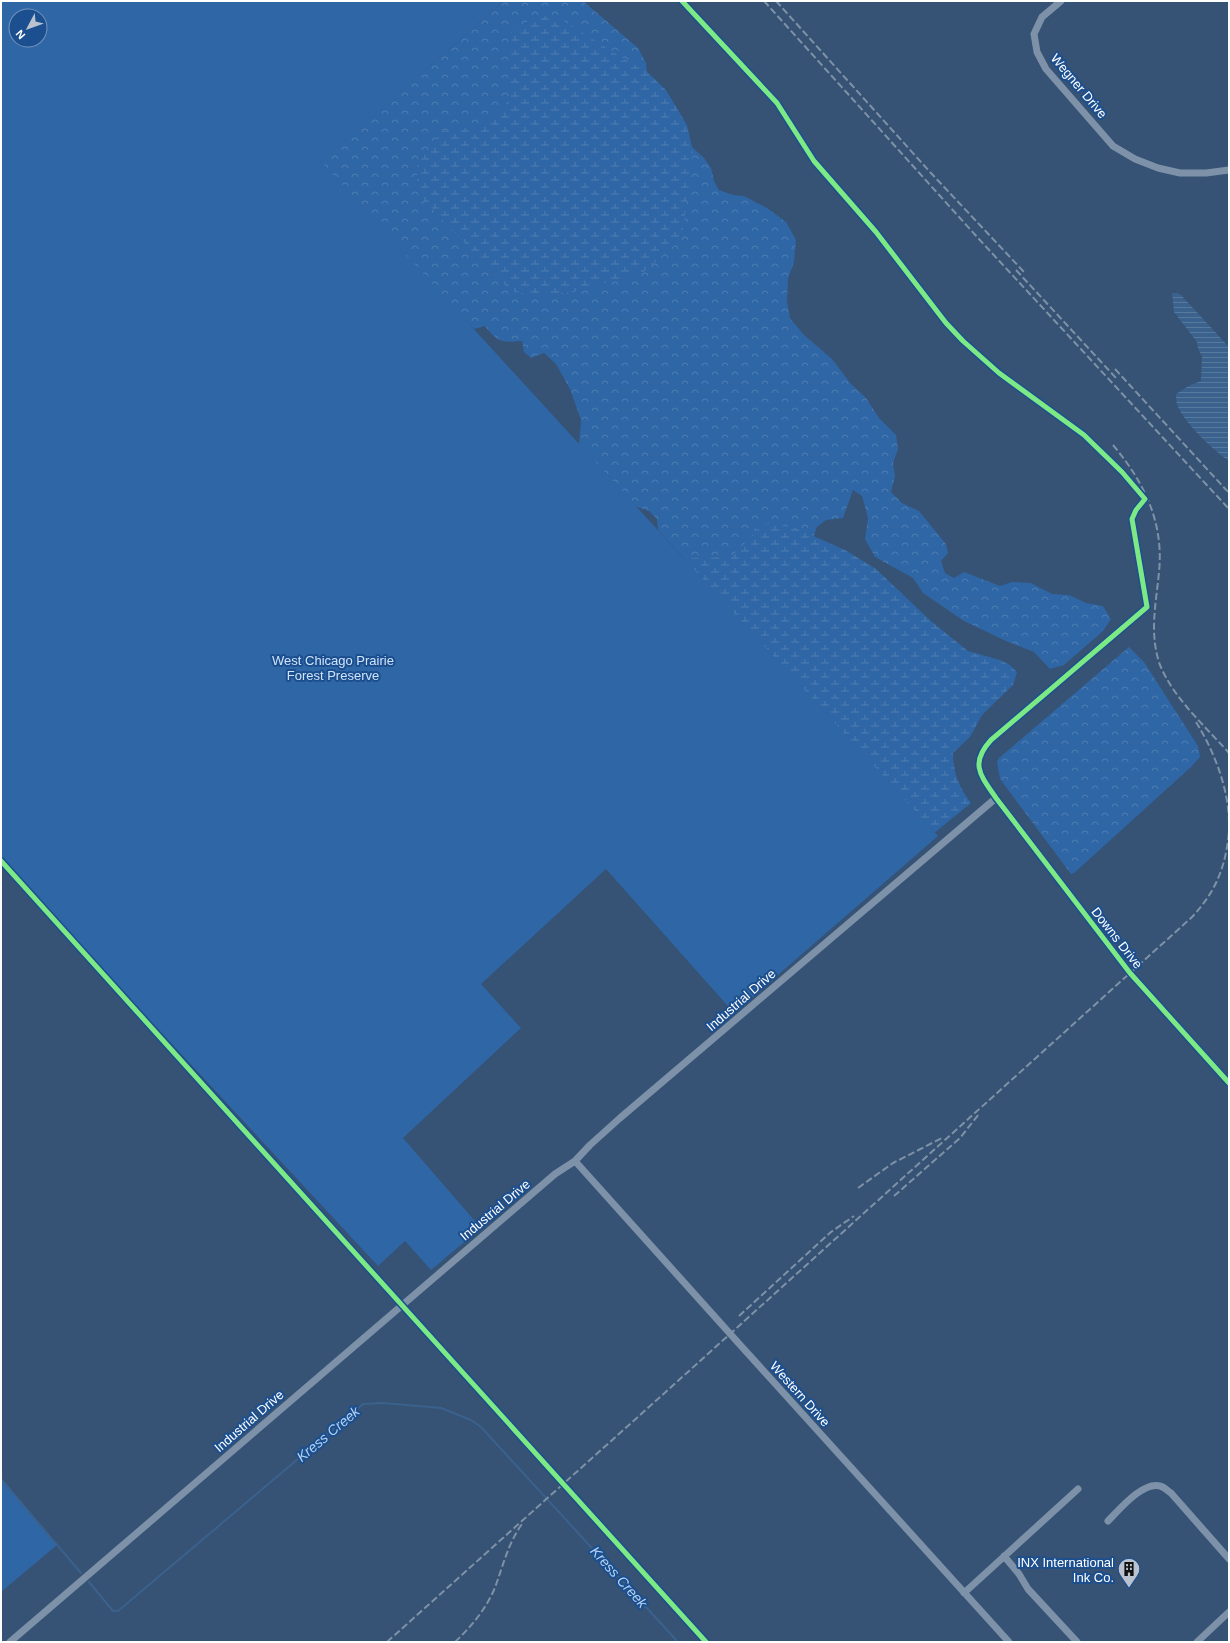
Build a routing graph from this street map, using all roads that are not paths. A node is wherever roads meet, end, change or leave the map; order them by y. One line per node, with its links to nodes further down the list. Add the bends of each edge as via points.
1 (682, 1): 4 (street, Downs Drive, via 777,103 814,160 876,232 946,323 998,373 1084,435 1122,472 1144,499 1132,519 1147,607 983,748 979,769)
2 (1061, 1): 3 (street, Wegner Drive, via 1042,17 1034,34 1037,52 1046,69 1113,146 1135,159 1180,173)
3 (1229, 170)
4 (996, 798): 5 (street, Downs Drive, via 1130,973); 6 (street, Industrial Drive, via 620,1118)
5 (1229, 1083)
6 (576, 1161): 11 (street, Western Drive); 13 (street, Industrial Drive, via 555,1174)
7 (1078, 1489): 9 (street)
8 (1108, 1521): 10 (street, via 1136,1494 1150,1486 1161,1486 1171,1493)
9 (1004, 1556): 11 (street); 15 (street, via 1028,1589)
10 (1229, 1559)
11 (964, 1593): 14 (street, Western Drive)
12 (1229, 1612): 16 (street)
13 (10, 1642)
14 (1009, 1642)
15 (1077, 1642)
16 (1197, 1642)

